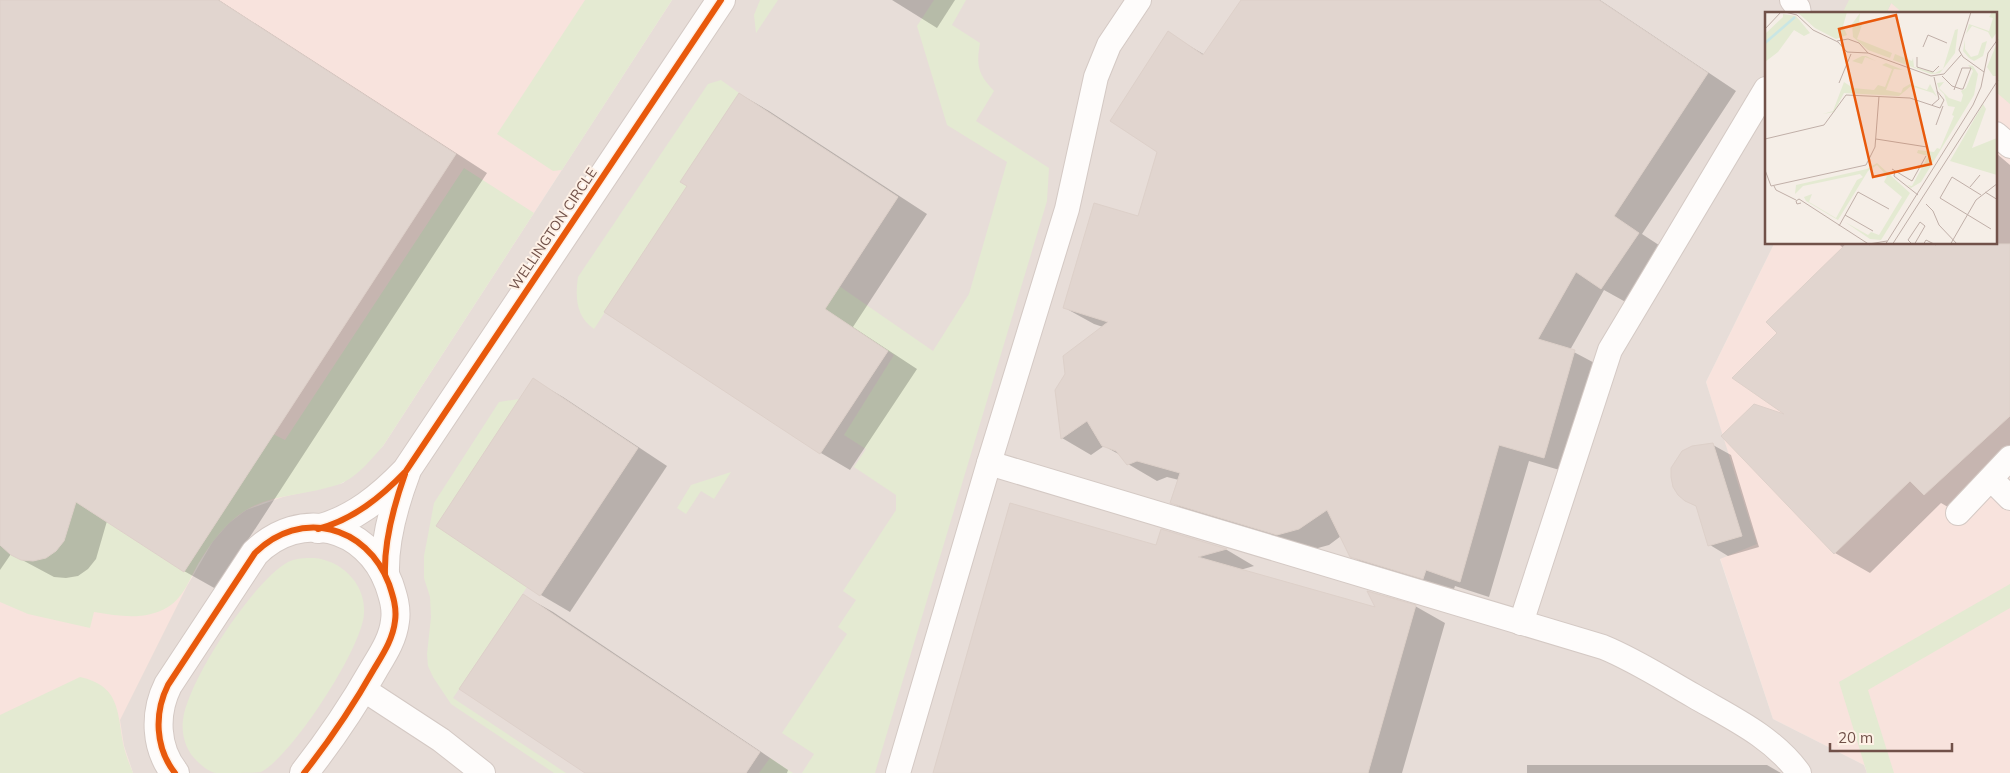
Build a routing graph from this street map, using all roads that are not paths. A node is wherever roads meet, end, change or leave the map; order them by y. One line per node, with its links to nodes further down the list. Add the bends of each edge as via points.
1 (721, 0): 10 (street, WELLINGTON CIRCLE)
2 (1139, 0): 9 (lane, via 1101,62 1067,209)
3 (1792, 0): 4 (lane)
4 (1799, 12)
5 (1765, 91): 16 (lane, via 1610,350)
6 (1998, 136): 7 (lane)
7 (2010, 146)
8 (2010, 458): 11 (lane)
9 (989, 463): 16 (lane); 21 (lane)
10 (406, 471): 14 (street, WELLINGTON CIRCLE, via 371,503 341,521); 15 (street, WELLINGTON CIRCLE, via 390,529)
11 (1991, 478): 12 (lane); 13 (lane)
12 (2010, 498)
13 (1958, 513)
14 (318, 529): 15 (street, via 340,532 358,541 374,556); 18 (street, via 293,530 262,546 248,562 163,695 157,720)
15 (385, 574): 17 (street, via 394,596 396,620 389,643)
16 (1522, 623): 22 (lane, via 1627,657 1756,733 1783,752)
17 (363, 689): 19 (street); 20 (lane, via 441,740)
18 (170, 768)
19 (304, 773)
20 (483, 773)
21 (898, 773)
22 (1799, 773)

